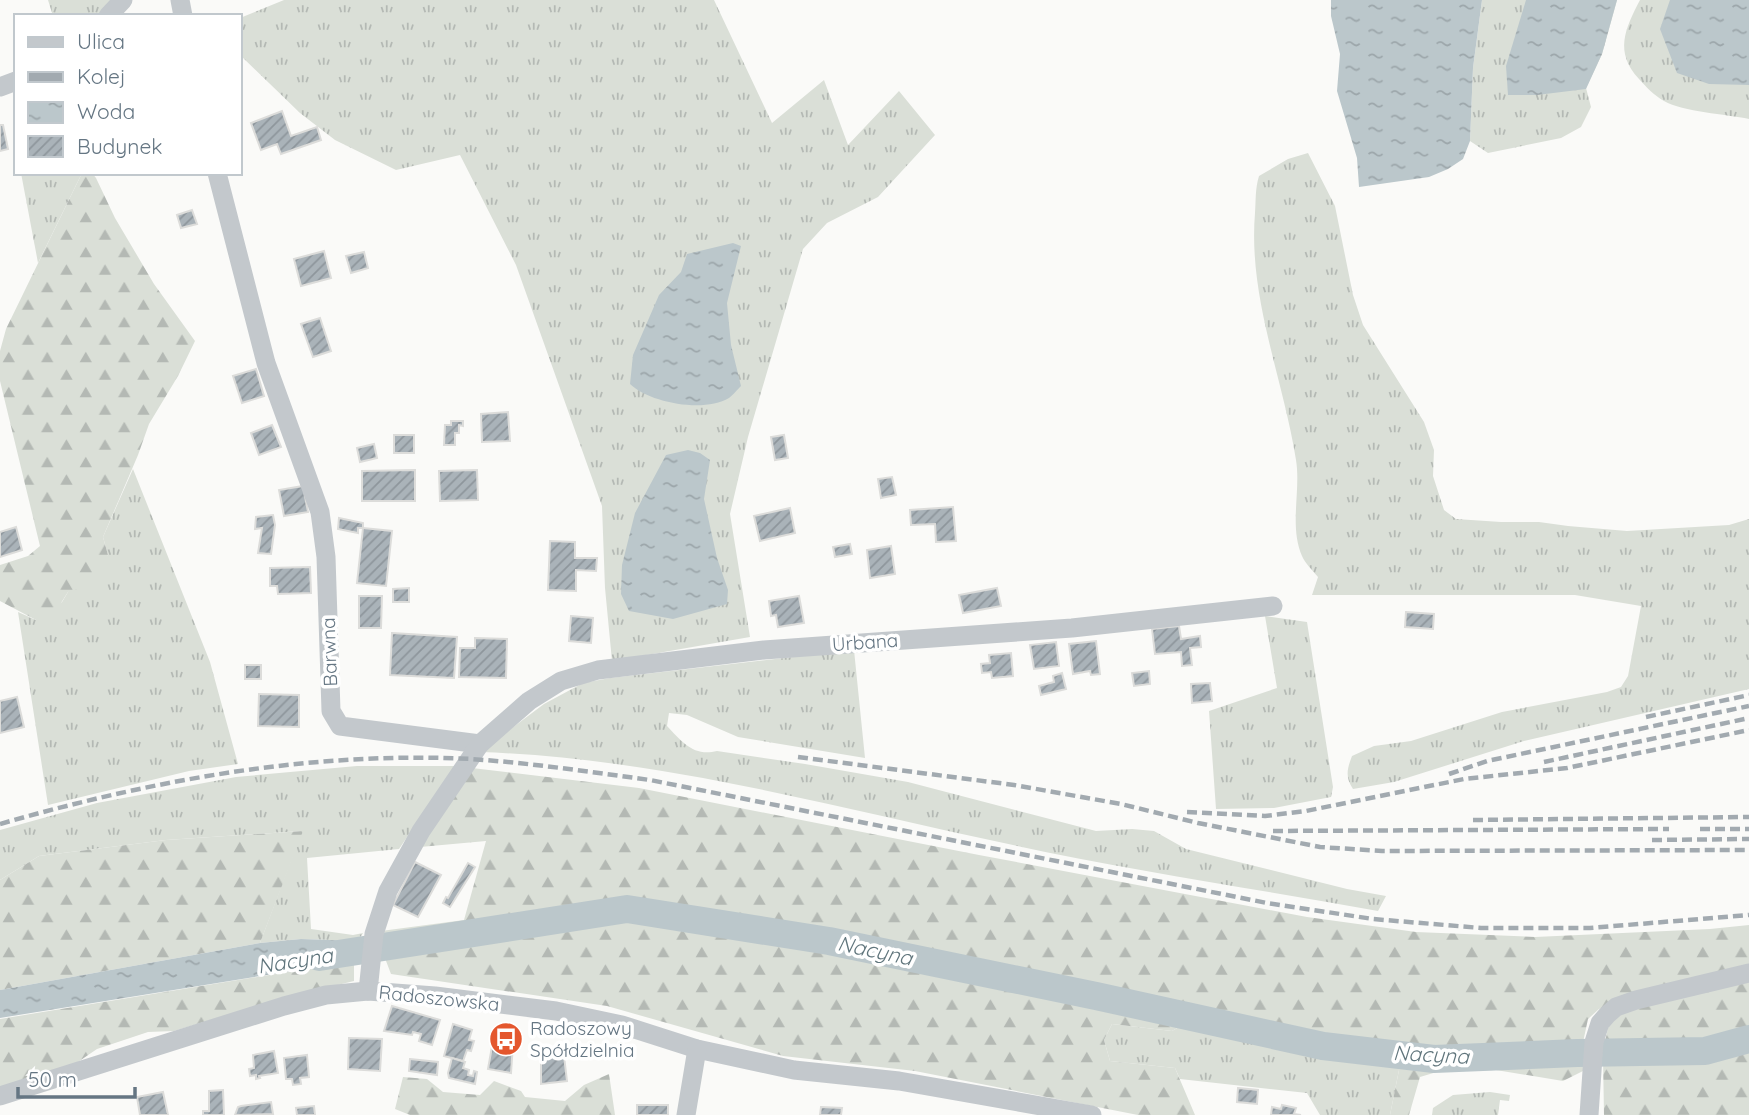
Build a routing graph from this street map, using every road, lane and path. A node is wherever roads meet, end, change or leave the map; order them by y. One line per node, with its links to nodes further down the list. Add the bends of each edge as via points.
1 (123, 0): 2 (street)
2 (109, 14)
3 (218, 175): 5 (street, Barwna, via 267,363 320,512 326,557 331,711 340,726)
4 (1273, 606): 5 (street, Urbana, via 1072,628 764,650 598,670 561,681 529,701)
5 (480, 744): 7 (street, via 421,831 388,891 374,933)
6 (1749, 973): 12 (street, via 1622,1004 1606,1015 1594,1042)
7 (368, 990): 8 (street, Radoszowska, via 556,1011 622,1025); 9 (street, Radoszowska, via 284,1006)
8 (697, 1049): 10 (street); 11 (street, Radoszowska, via 794,1070 899,1081)
9 (0, 1097)
10 (686, 1115)
11 (1092, 1115)
12 (1589, 1115)

